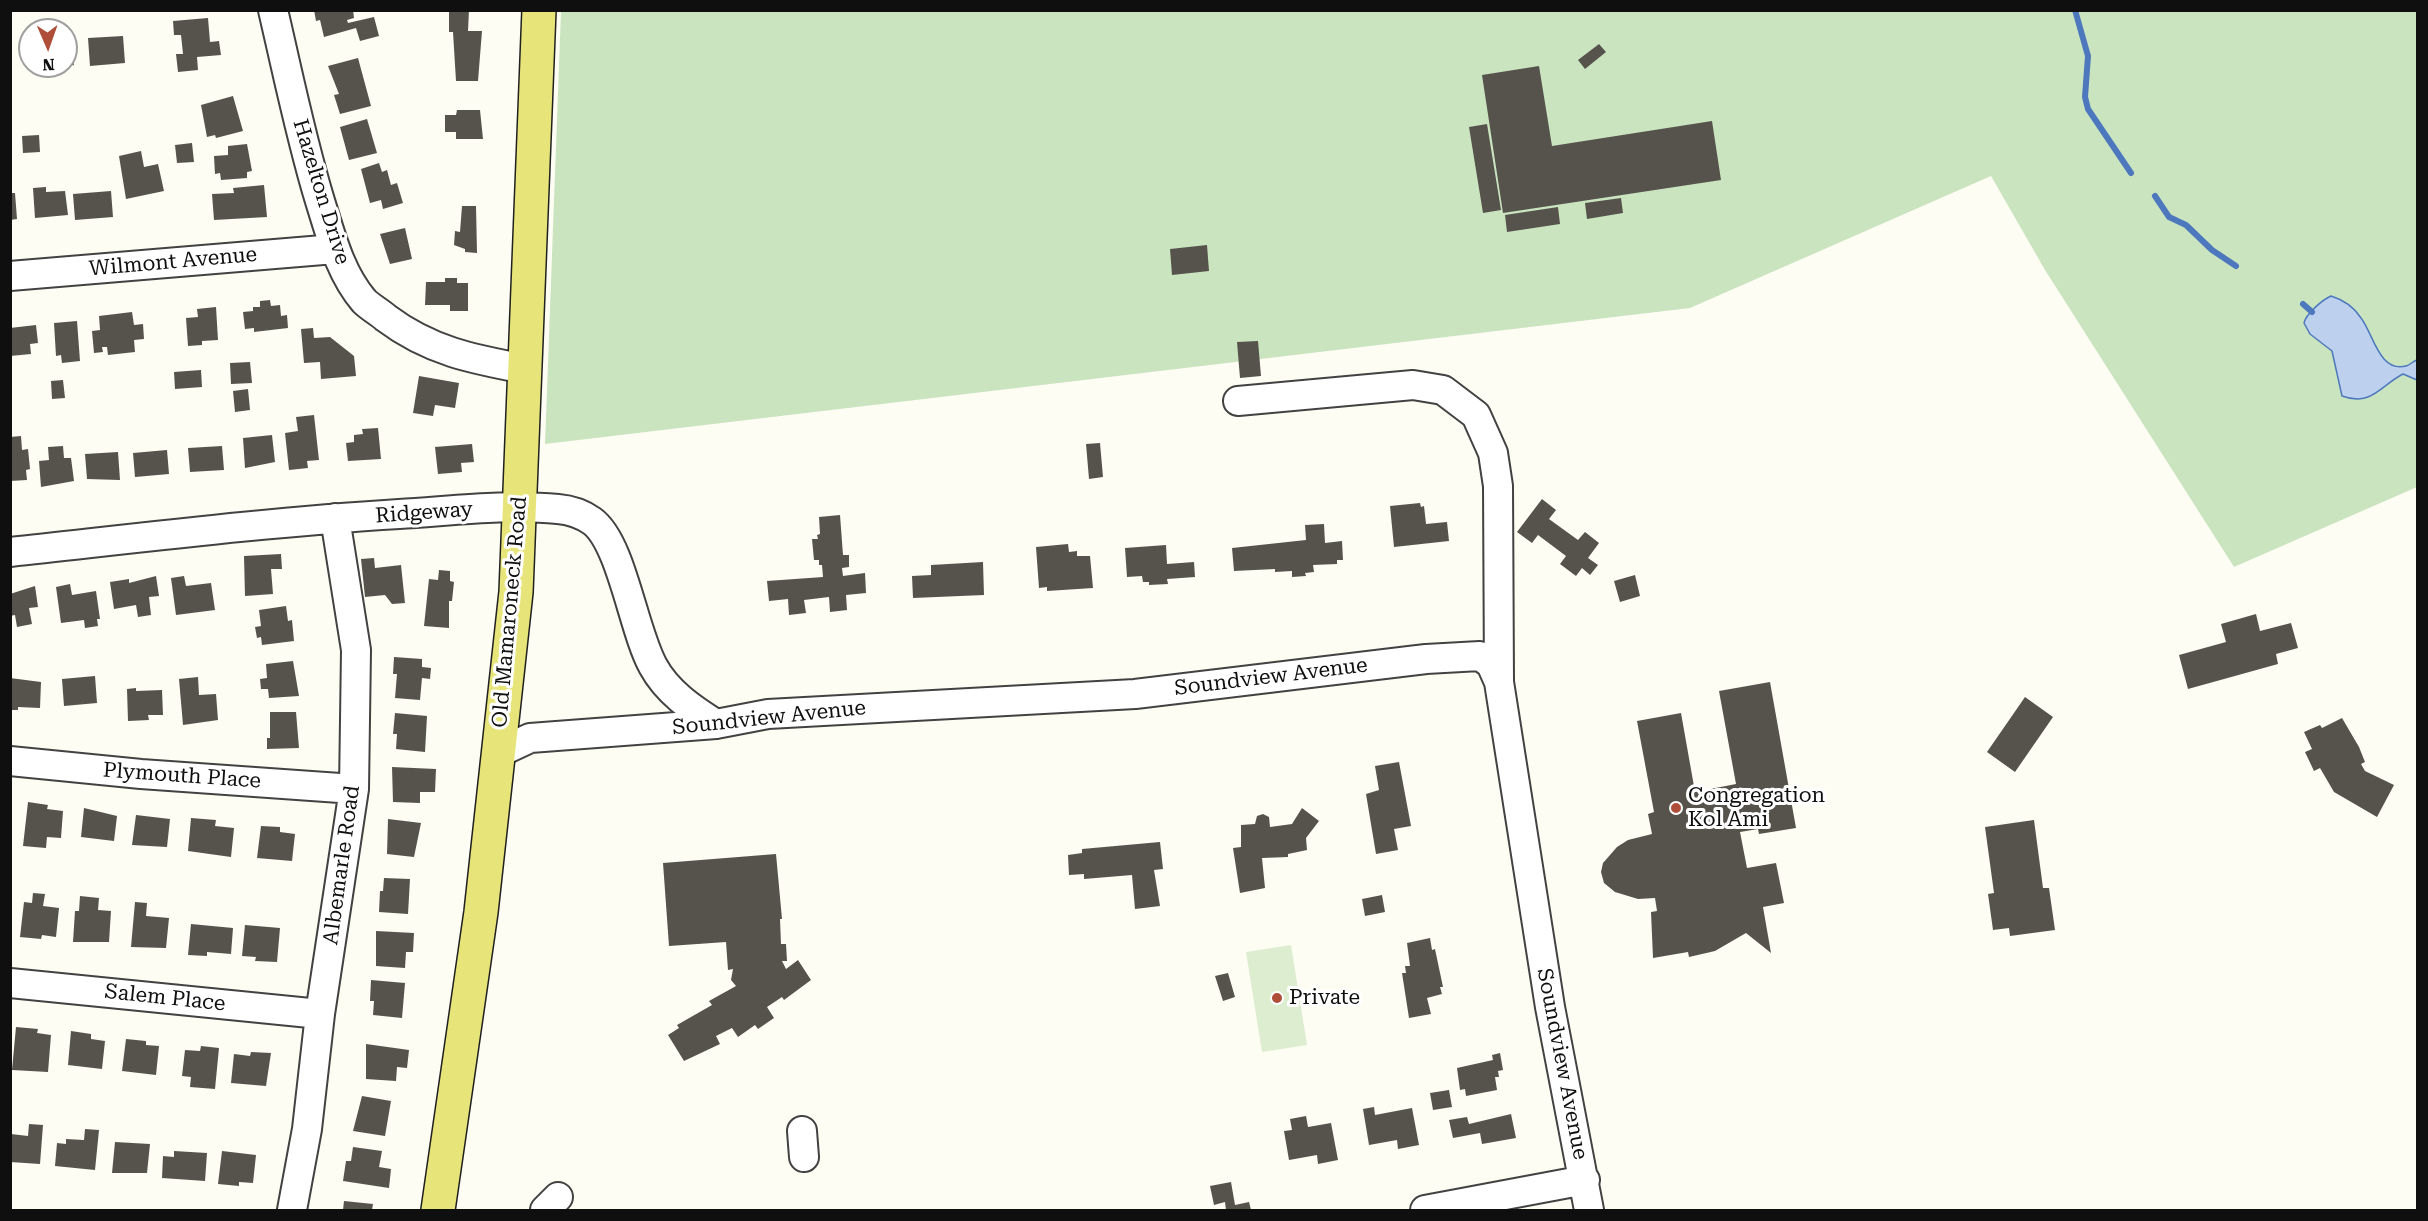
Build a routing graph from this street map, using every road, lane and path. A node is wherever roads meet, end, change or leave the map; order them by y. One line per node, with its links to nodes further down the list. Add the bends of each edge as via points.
1 (273, 10): 3 (street, Hazelton Drive, via 307,157)
2 (539, 10): 5 (main road, Old Mamaroneck Road)
3 (335, 249): 4 (street, Wilmont Avenue); 5 (street, Hazelton Drive, via 365,302 403,331 454,354)
4 (10, 276)
5 (525, 369): 7 (main road, Old Mamaroneck Road)
6 (1238, 400): 10 (street, via 1413,385 1443,390 1476,415 1493,453 1498,486)
7 (520, 507): 8 (street, Ridgeway); 11 (street, Ridgeway, via 561,509 581,514 594,523 610,545 653,667 682,700); 12 (main road, Old Mamaroneck Road, via 516,592)
8 (334, 518): 9 (street, Ridgeway); 14 (street, Albemarle Road, via 356,650)
9 (10, 552)
10 (1499, 682): 11 (street, Soundview Avenue, via 1491,664 1480,656 1135,694 768,714); 17 (street, Soundview Avenue, via 1550,1007)
11 (716, 724): 12 (street, Soundview Avenue, via 530,738)
12 (498, 753): 19 (main road, Old Mamaroneck Road, via 481,912)
13 (10, 761): 14 (street, Plymouth Place)
14 (354, 789): 16 (street, Albemarle Road)
15 (10, 983): 16 (street, Salem Place)
16 (320, 1014): 18 (street, Albemarle Road, via 307,1129)
17 (1585, 1180): 20 (street); 21 (street, Soundview Avenue)
18 (292, 1210)
19 (438, 1210)
20 (1425, 1210)
21 (1589, 1210)

